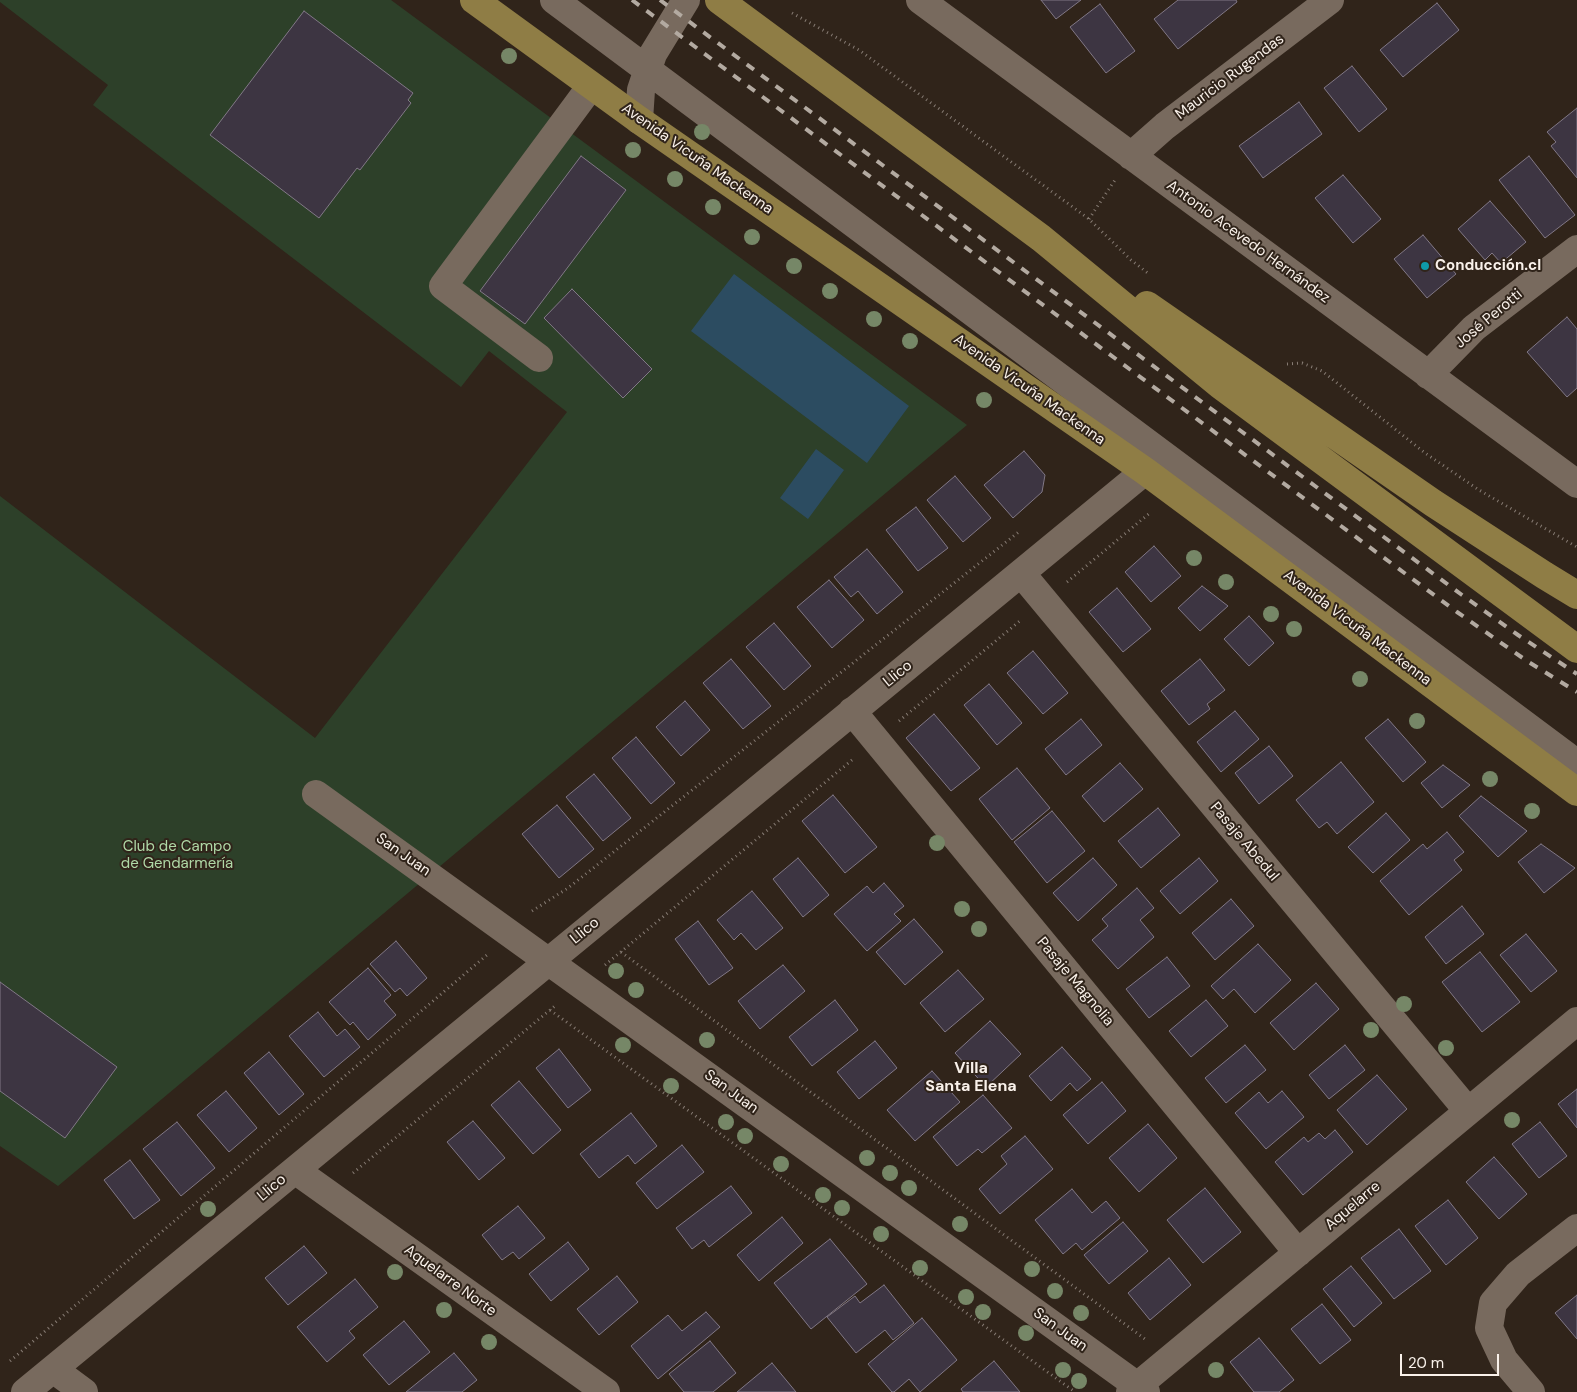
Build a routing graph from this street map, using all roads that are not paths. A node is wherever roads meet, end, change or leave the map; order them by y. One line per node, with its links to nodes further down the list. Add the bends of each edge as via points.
1 (474, 0): 9 (main road, Avenida Vicuña Mackenna)
2 (554, 0): 8 (street)
3 (582, 0): 8 (street)
4 (686, 0): 8 (street)
5 (719, 0): 12 (main road)
6 (920, 0): 11 (street, Antonio Acevedo Hernández)
7 (1330, 0): 11 (street, Mauricio Rugendas, via 1165,126)
8 (650, 62): 10 (street, via 641,90); 22 (street); 23 (street)
9 (591, 86): 10 (main road, Avenida Vicuña Mackenna); 14 (street, via 443,286)
10 (640, 120): 16 (main road, Avenida Vicuña Mackenna)
11 (1131, 156): 15 (street, Antonio Acevedo Hernández)
12 (1042, 238): 19 (main road, via 1136,296 1433,503); 20 (main road, via 1220,385)
13 (1577, 249): 15 (street, José Perotti, via 1481,323)
14 (539, 358)
15 (1428, 375): 17 (street, Antonio Acevedo Hernández)
16 (1145, 471): 18 (street, Llico); 24 (main road, Avenida Vicuña Mackenna)
17 (1577, 484)
18 (1021, 573): 21 (street, Llico); 28 (street, Pasaje Abedul)
19 (1577, 595)
20 (1577, 648)
21 (852, 711): 26 (street, Llico); 31 (street, Pasaje Magnolia)
22 (1577, 742)
23 (1577, 765)
24 (1577, 792)
25 (316, 794): 26 (street, San Juan)
26 (549, 961): 29 (street, Llico); 33 (street, San Juan)
27 (1577, 1021): 28 (street, Aquelarre)
28 (1468, 1111): 31 (street, Aquelarre)
29 (295, 1170): 32 (street, Llico); 36 (street, Aquelarre Norte)
30 (1577, 1228): 37 (street, via 1518,1274 1493,1303 1489,1328 1504,1360)
31 (1298, 1252): 33 (street, Aquelarre)
32 (53, 1369): 34 (street, Llico); 35 (street)
33 (1138, 1390)
34 (25, 1392)
35 (84, 1392)
36 (606, 1392)
37 (1531, 1392)

